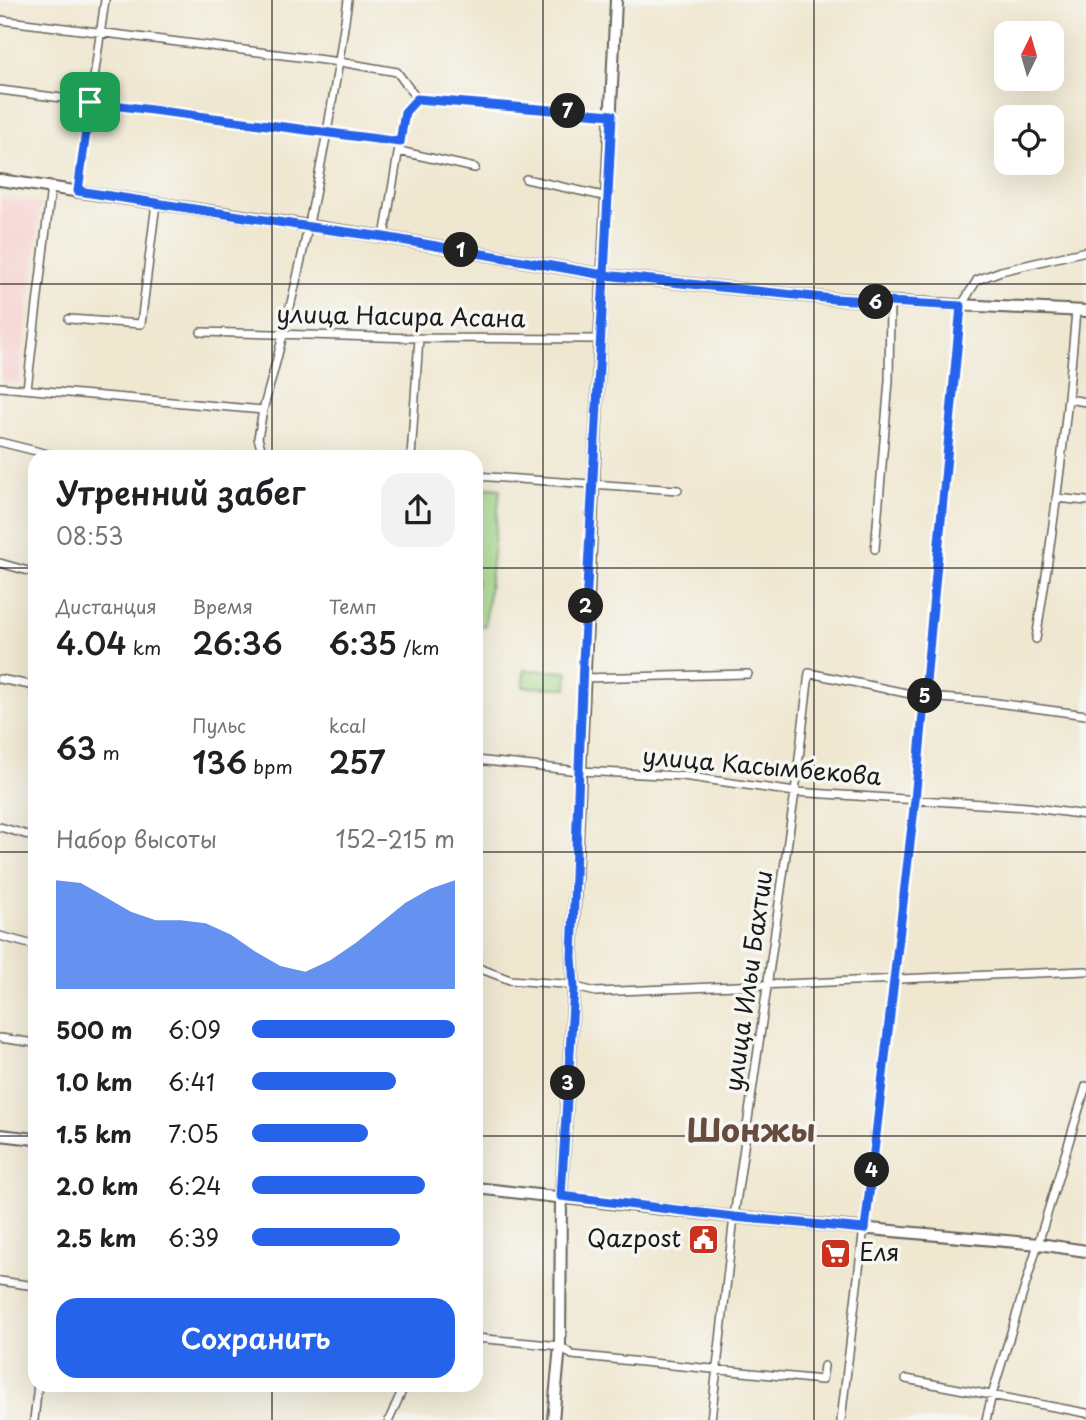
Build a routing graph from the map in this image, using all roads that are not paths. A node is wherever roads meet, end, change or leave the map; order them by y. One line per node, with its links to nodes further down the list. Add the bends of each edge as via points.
1 (105, 0): 5 (street)
2 (348, 0): 6 (street)
3 (616, 0): 10 (street)
4 (0, 20): 5 (street)
5 (100, 31): 6 (street); 9 (street)
6 (340, 62): 8 (street, via 397,72); 11 (street)
7 (0, 90): 9 (street)
8 (417, 99): 10 (street); 12 (street, via 405,112)
9 (90, 102): 11 (street); 18 (street)
10 (612, 115): 19 (street)
11 (329, 132): 12 (street); 21 (street)
12 (400, 142): 13 (street)
13 (398, 151): 14 (street); 22 (street)
14 (475, 168)
15 (0, 180): 17 (street)
16 (526, 180): 19 (street)
17 (51, 187): 18 (street); 34 (street)
18 (78, 191): 20 (street)
19 (608, 197): 24 (street)
20 (156, 203): 21 (street); 28 (street, via 141,324)
21 (310, 227): 22 (street); 30 (street)
22 (384, 237): 24 (street)
23 (1086, 251): 26 (street, via 977,279)
24 (604, 275): 25 (street); 32 (street)
25 (890, 303): 26 (street); 47 (street, via 889,381)
26 (961, 306): 27 (street); 55 (street)
27 (1081, 311): 35 (street)
28 (69, 319)
29 (201, 332): 30 (street, улица Насира Асана)
30 (285, 334): 31 (street, улица Насира Асана); 37 (street)
31 (419, 338): 32 (street, улица Насира Асана); 41 (street)
32 (601, 339): 43 (street)
33 (0, 387): 34 (street)
34 (27, 390): 37 (street)
35 (1068, 399): 36 (street); 45 (street)
36 (1086, 402)
37 (263, 410): 40 (street, via 258,438)
38 (0, 442): 39 (street)
39 (32, 450)
40 (261, 450)
41 (411, 450)
42 (483, 477): 43 (street)
43 (593, 485): 44 (street); 52 (street)
44 (678, 490)
45 (1056, 498): 46 (street); 50 (street)
46 (1086, 501)
47 (875, 549)
48 (0, 563): 49 (street)
49 (28, 571)
50 (1036, 639)
51 (748, 674): 52 (street)
52 (582, 678): 58 (street)
53 (0, 679): 54 (street)
54 (28, 685)
55 (925, 697): 56 (street); 59 (street, улица Ильи Бахтии, via 809,673); 60 (street)
56 (1086, 715)
57 (483, 761): 58 (street, улица Касымбекова)
58 (579, 771): 59 (street, улица Касымбекова, via 683,776); 70 (street)
59 (795, 792): 60 (street, улица Касымбекова); 69 (street, улица Ильи Бахтии)
60 (915, 800): 61 (street, улица Касымбекова); 68 (street)
61 (1086, 815)
62 (0, 827): 63 (street)
63 (28, 835)
64 (0, 936): 65 (street)
65 (28, 944)
66 (483, 970): 70 (street, via 510,980)
67 (1086, 971): 68 (street)
68 (894, 979): 69 (street); 79 (street)
69 (768, 982): 70 (street, via 596,992); 78 (street, улица Ильи Бахтии)
70 (574, 988): 77 (street)
71 (0, 1038): 72 (street)
72 (28, 1042)
73 (1086, 1086): 80 (street)
74 (0, 1135): 75 (street)
75 (28, 1138)
76 (483, 1189): 77 (street)
77 (561, 1196): 78 (street); 85 (street)
78 (734, 1217): 79 (street); 87 (street, улица Ильи Бахтии)
79 (865, 1229): 80 (street); 97 (street)
80 (1039, 1244): 81 (street); 91 (street)
81 (1086, 1251)
82 (0, 1281): 83 (street)
83 (28, 1285)
84 (483, 1339): 85 (street)
85 (561, 1346): 87 (street, via 572,1355); 95 (street)
86 (824, 1366): 87 (street, via 821,1380)
87 (717, 1370): 96 (street, улица Ильи Бахтии)
88 (906, 1379): 91 (street)
89 (37, 1392): 93 (street)
90 (401, 1392): 94 (street)
91 (992, 1395): 92 (street); 98 (street)
92 (1086, 1413)
93 (34, 1420)
94 (389, 1420)
95 (553, 1420)
96 (711, 1420)
97 (841, 1420)
98 (986, 1420)

